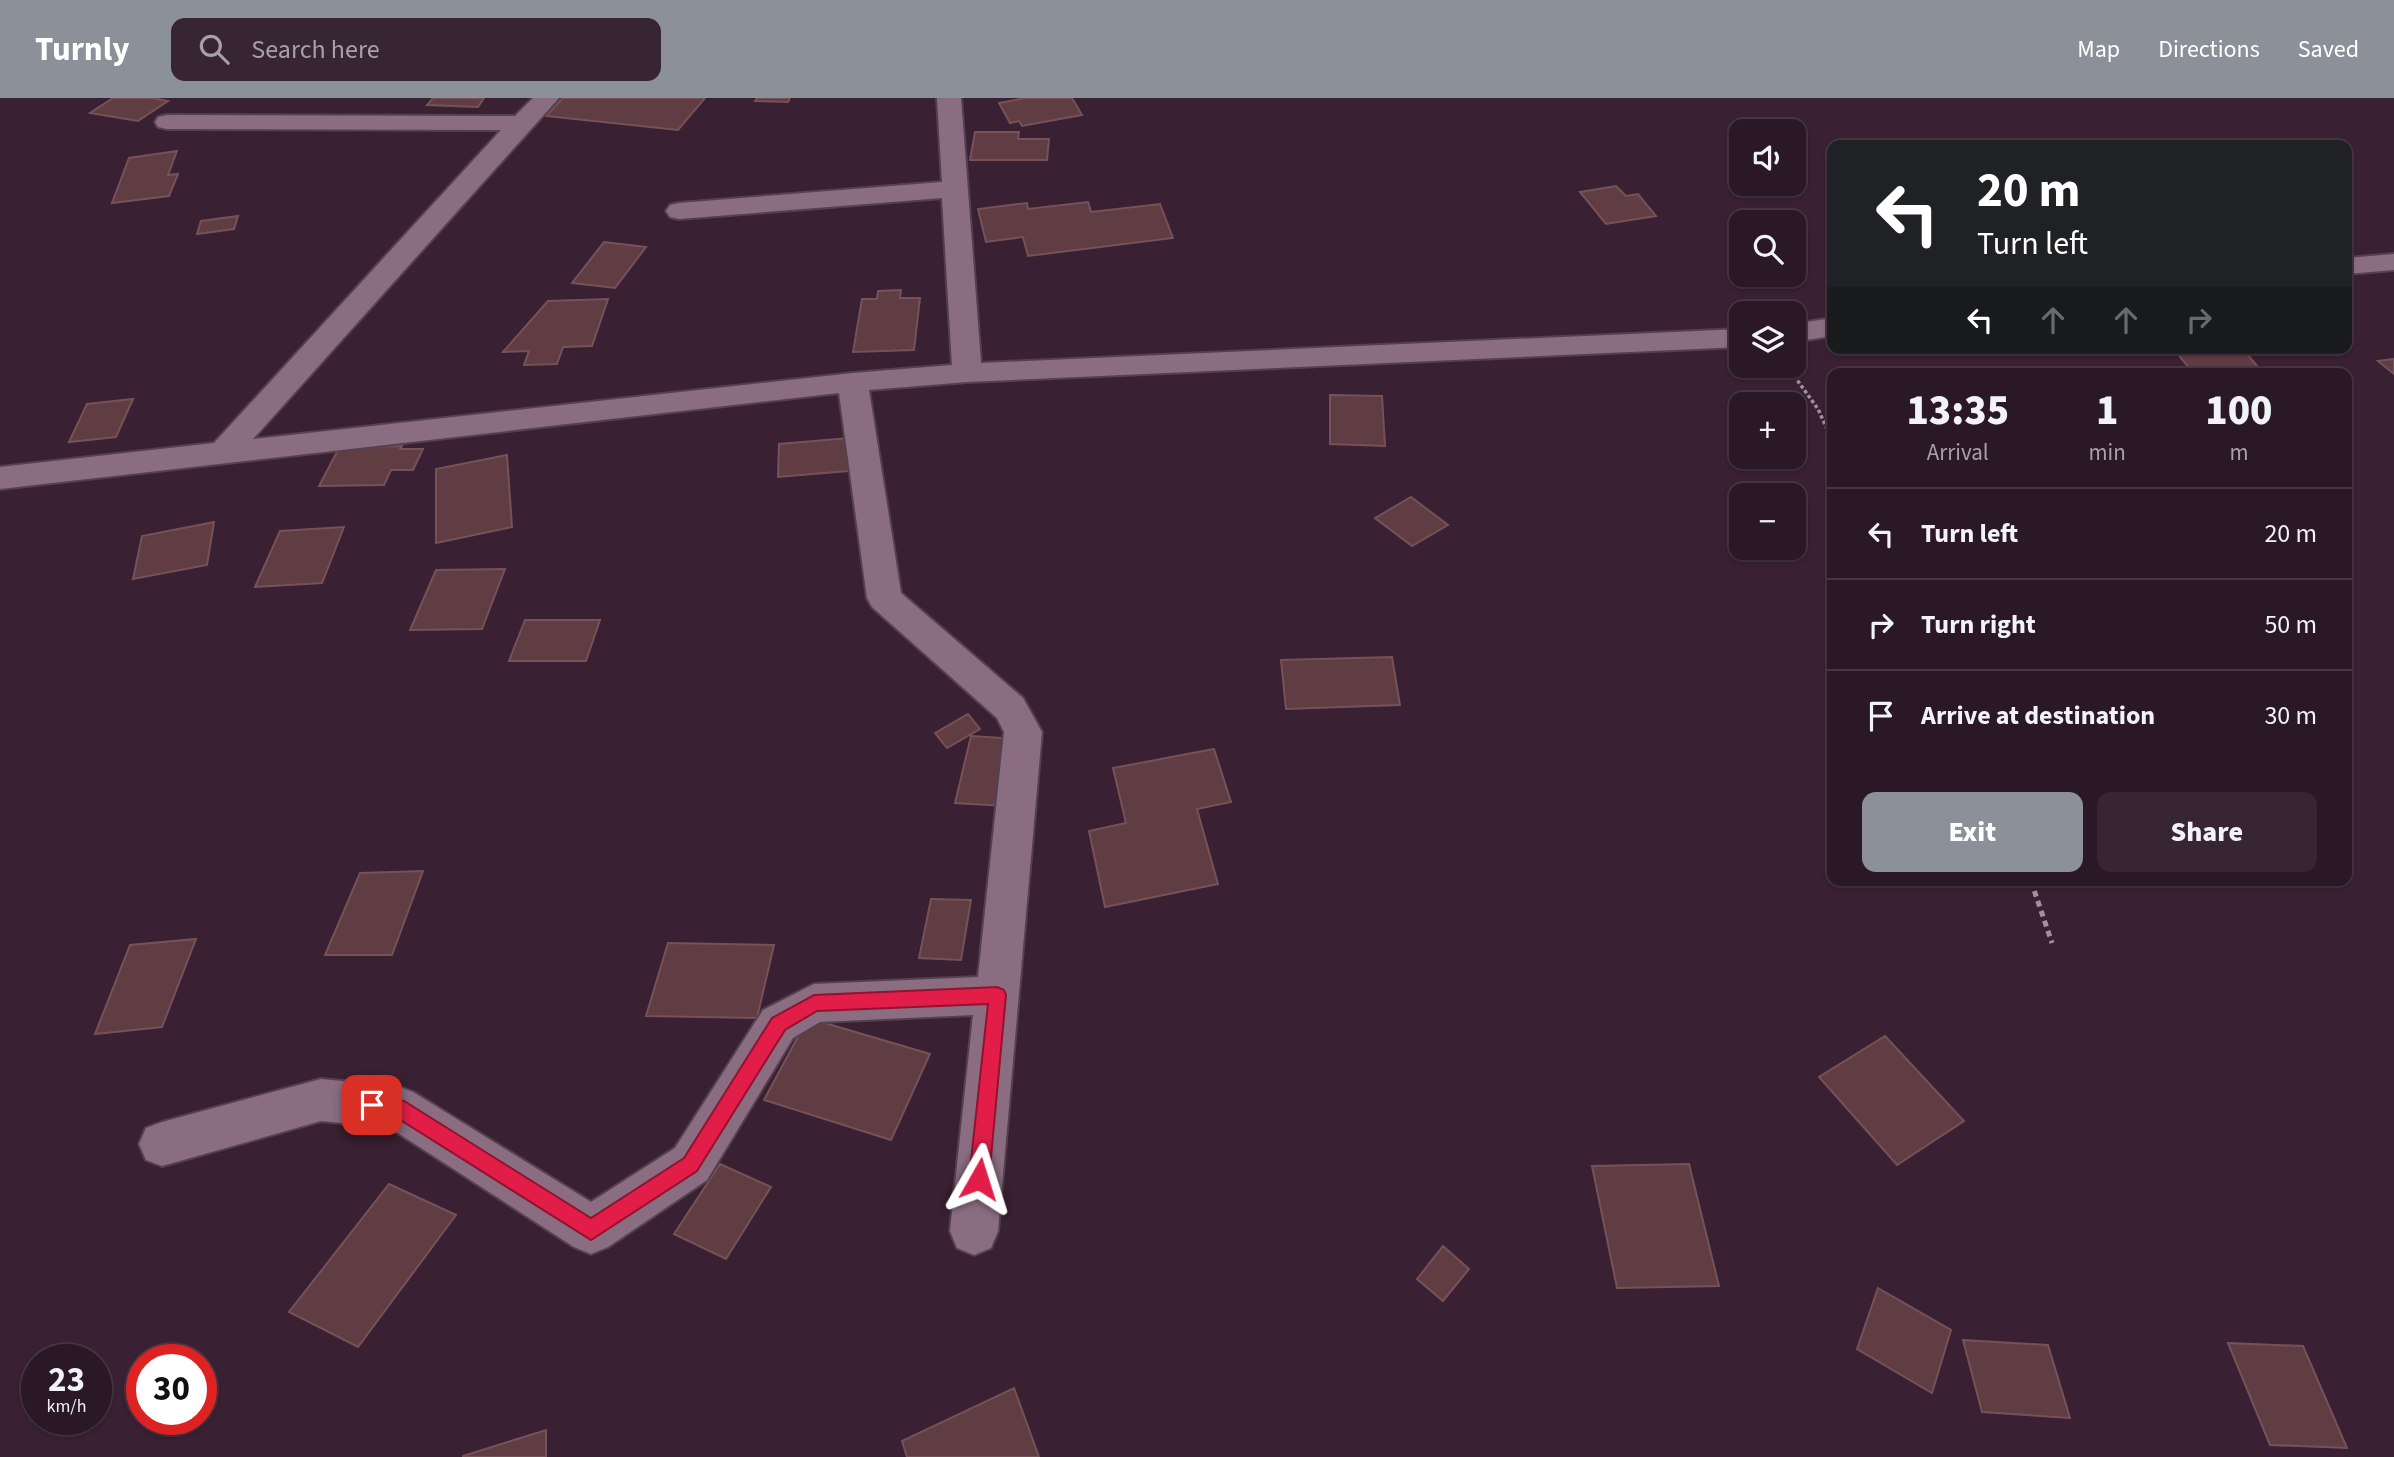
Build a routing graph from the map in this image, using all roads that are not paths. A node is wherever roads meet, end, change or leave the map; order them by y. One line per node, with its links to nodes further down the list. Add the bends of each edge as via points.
1 (547, 98): 4 (street)
2 (949, 98): 5 (street)
3 (167, 122): 4 (street)
4 (521, 123): 14 (street)
5 (956, 189): 6 (street); 12 (street)
6 (679, 211)
7 (2394, 261): 8 (street)
8 (2352, 265)
9 (1827, 328): 10 (street)
10 (1806, 330)
11 (1729, 339): 12 (street)
12 (967, 373): 13 (street)
13 (853, 382): 14 (street); 16 (street, via 884,598 1010,708 1023,732)
14 (226, 450): 15 (street)
15 (0, 478)
16 (997, 995): 17 (street, via 814,1003 778,1024 691,1164 591,1230 397,1107 321,1100); 18 (street)
17 (162, 1144)
18 (974, 1231)

